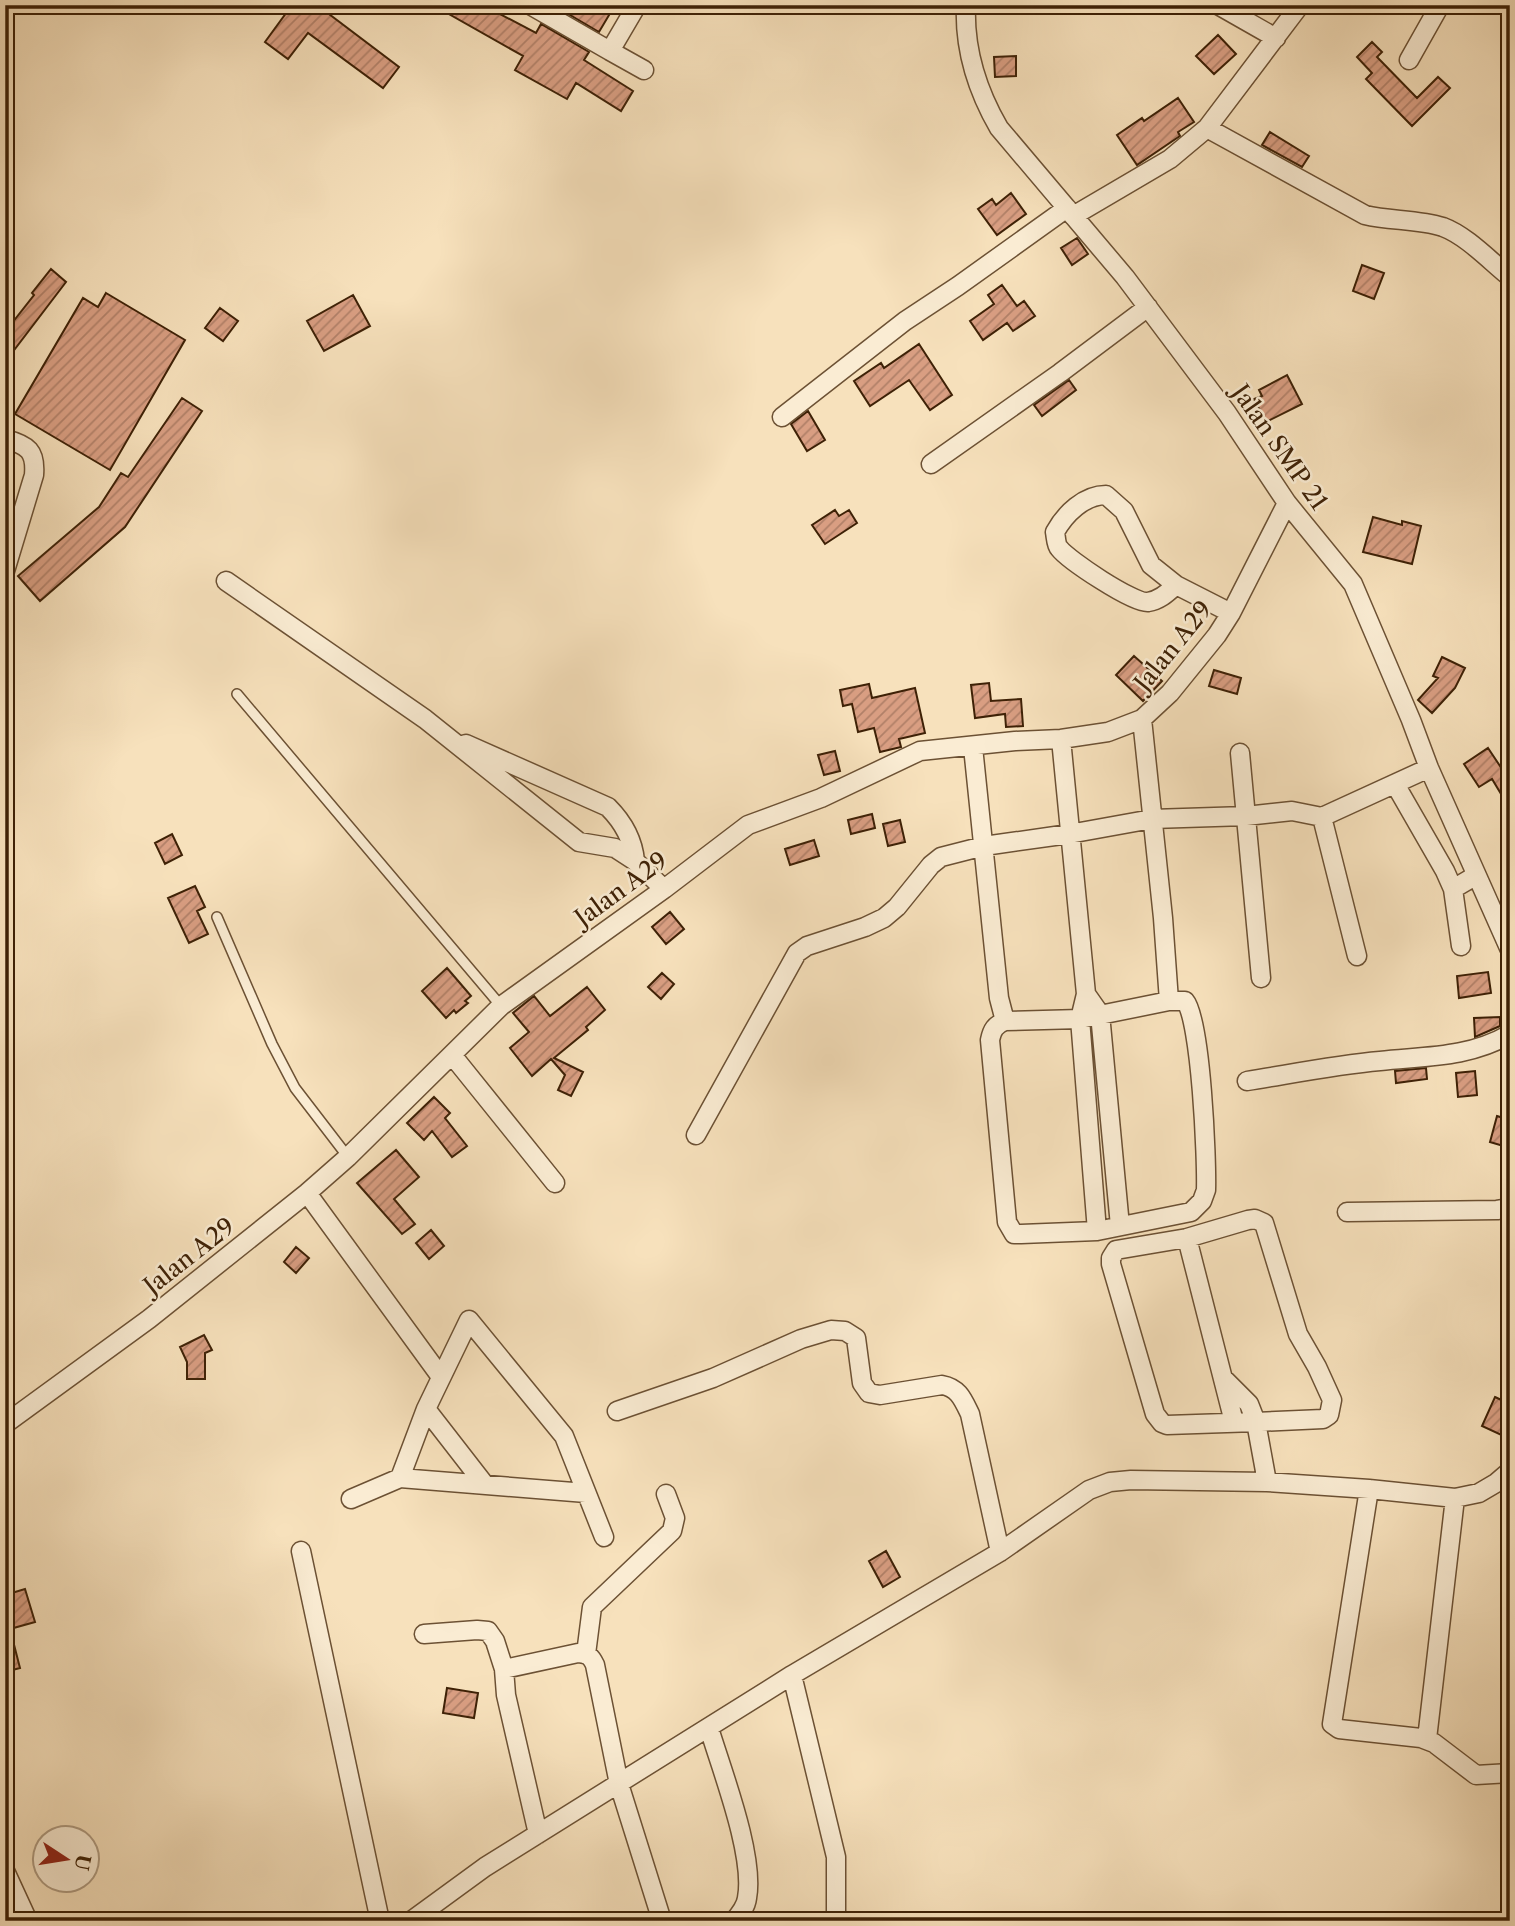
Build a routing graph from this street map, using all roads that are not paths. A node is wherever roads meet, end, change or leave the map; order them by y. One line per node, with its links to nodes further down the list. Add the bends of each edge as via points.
1 (530, 5): 8 (street)
2 (637, 5): 8 (street)
3 (966, 5): 12 (street, Jalan SMP 21, via 967,45 987,107 999,128)
4 (1218, 5): 7 (street)
5 (1300, 5): 7 (street)
6 (1440, 5): 9 (street)
7 (1276, 38): 11 (street)
8 (610, 51): 10 (street)
9 (1409, 60)
10 (643, 70)
11 (1207, 128): 12 (street, via 1170,159); 13 (street, via 1365,215 1442,227)
12 (1070, 212): 14 (street, Jalan SMP 21); 15 (street, via 905,321)
13 (1510, 277)
14 (1148, 307): 17 (street); 18 (street, Jalan SMP 21, via 1251,446)
15 (782, 417)
16 (5, 439): 19 (street, via 23,444 35,463)
17 (931, 464)
18 (1287, 503): 22 (street, Jalan A29); 29 (street, Jalan SMP 21, via 1353,584)
19 (5, 570)
20 (226, 581): 25 (street)
21 (1175, 585): 21 (street, via 1151,565 1124,511 1106,495 1080,503 1055,532 1058,548 1136,601 1147,603 1165,596); 22 (street)
22 (1231, 613): 24 (street, Jalan A29, via 1170,693)
23 (237, 694): 47 (lane)
24 (1142, 719): 26 (street, Jalan A29, via 1108,732); 33 (street)
25 (443, 734): 36 (street, via 579,842 615,848); 36 (street, via 608,807 622,821)
26 (1061, 739): 27 (street, Jalan A29); 34 (street)
27 (973, 747): 35 (street); 38 (street, Jalan A29, via 920,751 821,798 748,825)
28 (1240, 753): 31 (street)
29 (1429, 768): 30 (street); 37 (street, Jalan SMP 21)
30 (1395, 784): 32 (street); 39 (street)
31 (1246, 816): 32 (street, via 1292,811); 33 (street); 44 (street)
32 (1322, 817): 43 (street)
33 (1152, 819): 34 (street); 46 (street)
34 (1069, 834): 35 (street); 45 (street)
35 (984, 846): 50 (street); 54 (street, via 931,865 884,918 797,953)
36 (635, 861): 38 (street)
37 (1475, 876): 39 (street); 42 (street, Jalan SMP 21)
38 (664, 889): 47 (street, Jalan A29)
39 (1453, 889): 41 (street)
40 (217, 917): 55 (lane, via 295,1088)
41 (1461, 946)
42 (1510, 950)
43 (1357, 956)
44 (1261, 978)
45 (1086, 994): 48 (street); 49 (street)
46 (1169, 1001): 48 (street); 60 (street, via 1185,1001 1192,1016 1203,1102 1206,1189 1191,1212)
47 (501, 1006): 52 (street, Jalan A29)
48 (1100, 1014): 49 (street); 60 (street)
49 (1080, 1019): 50 (street); 61 (street)
50 (1005, 1021): 61 (street, via 997,1024 990,1040 1010,1230 1014,1234)
51 (1510, 1034): 53 (street, via 1462,1053)
52 (452, 1055): 55 (street, Jalan A29); 56 (street)
53 (1247, 1081)
54 (696, 1135)
55 (348, 1157): 57 (street, Jalan A29)
56 (555, 1183)
57 (307, 1193): 63 (street); 69 (street, Jalan A29, via 149,1319)
58 (1510, 1208): 59 (street)
59 (1348, 1212)
60 (1120, 1226): 61 (street)
61 (1097, 1231)
62 (1187, 1238): 64 (street); 67 (street, via 1116,1250 1111,1264 1155,1414 1162,1423); 68 (street, via 1248,1220 1264,1223 1298,1334 1329,1390 1332,1407 1323,1419)
63 (441, 1377): 65 (street); 75 (street, via 469,1320 564,1436)
64 (1224, 1379): 67 (street); 68 (street, via 1249,1404)
65 (426, 1409): 71 (street); 73 (street)
66 (617, 1411): 81 (street, via 713,1378 801,1339 845,1331 856,1338 862,1383 869,1392 880,1395 942,1385 962,1396 970,1414)
67 (1234, 1422): 68 (street)
68 (1256, 1422): 72 (street)
69 (5, 1424)
70 (1510, 1471): 77 (street, via 1479,1493)
71 (400, 1478): 73 (street); 78 (street)
72 (1267, 1482): 74 (street); 81 (street, via 1110,1482 1089,1490)
73 (485, 1485): 75 (street)
74 (1369, 1489): 77 (street); 87 (street, via 1332,1724 1339,1729)
75 (586, 1493): 79 (street)
76 (666, 1494): 83 (street, via 675,1518 672,1531 592,1608)
77 (1455, 1498): 87 (street)
78 (351, 1499)
79 (604, 1536)
80 (301, 1551): 93 (street)
81 (1000, 1552): 85 (street)
82 (424, 1634): 84 (street, via 488,1631)
83 (586, 1654): 84 (street); 89 (street, via 595,1665)
84 (504, 1669): 90 (street)
85 (792, 1675): 86 (street); 97 (street, via 836,1857)
86 (709, 1728): 89 (street); 96 (street, via 746,1858 747,1900)
87 (1427, 1740): 88 (street, via 1476,1775)
88 (1510, 1773)
89 (619, 1784): 90 (street); 95 (street)
90 (538, 1835): 94 (street)
91 (5, 1871): 92 (street)
92 (28, 1921)
93 (380, 1921)
94 (411, 1921)
95 (662, 1921)
96 (734, 1921)
97 (836, 1921)

